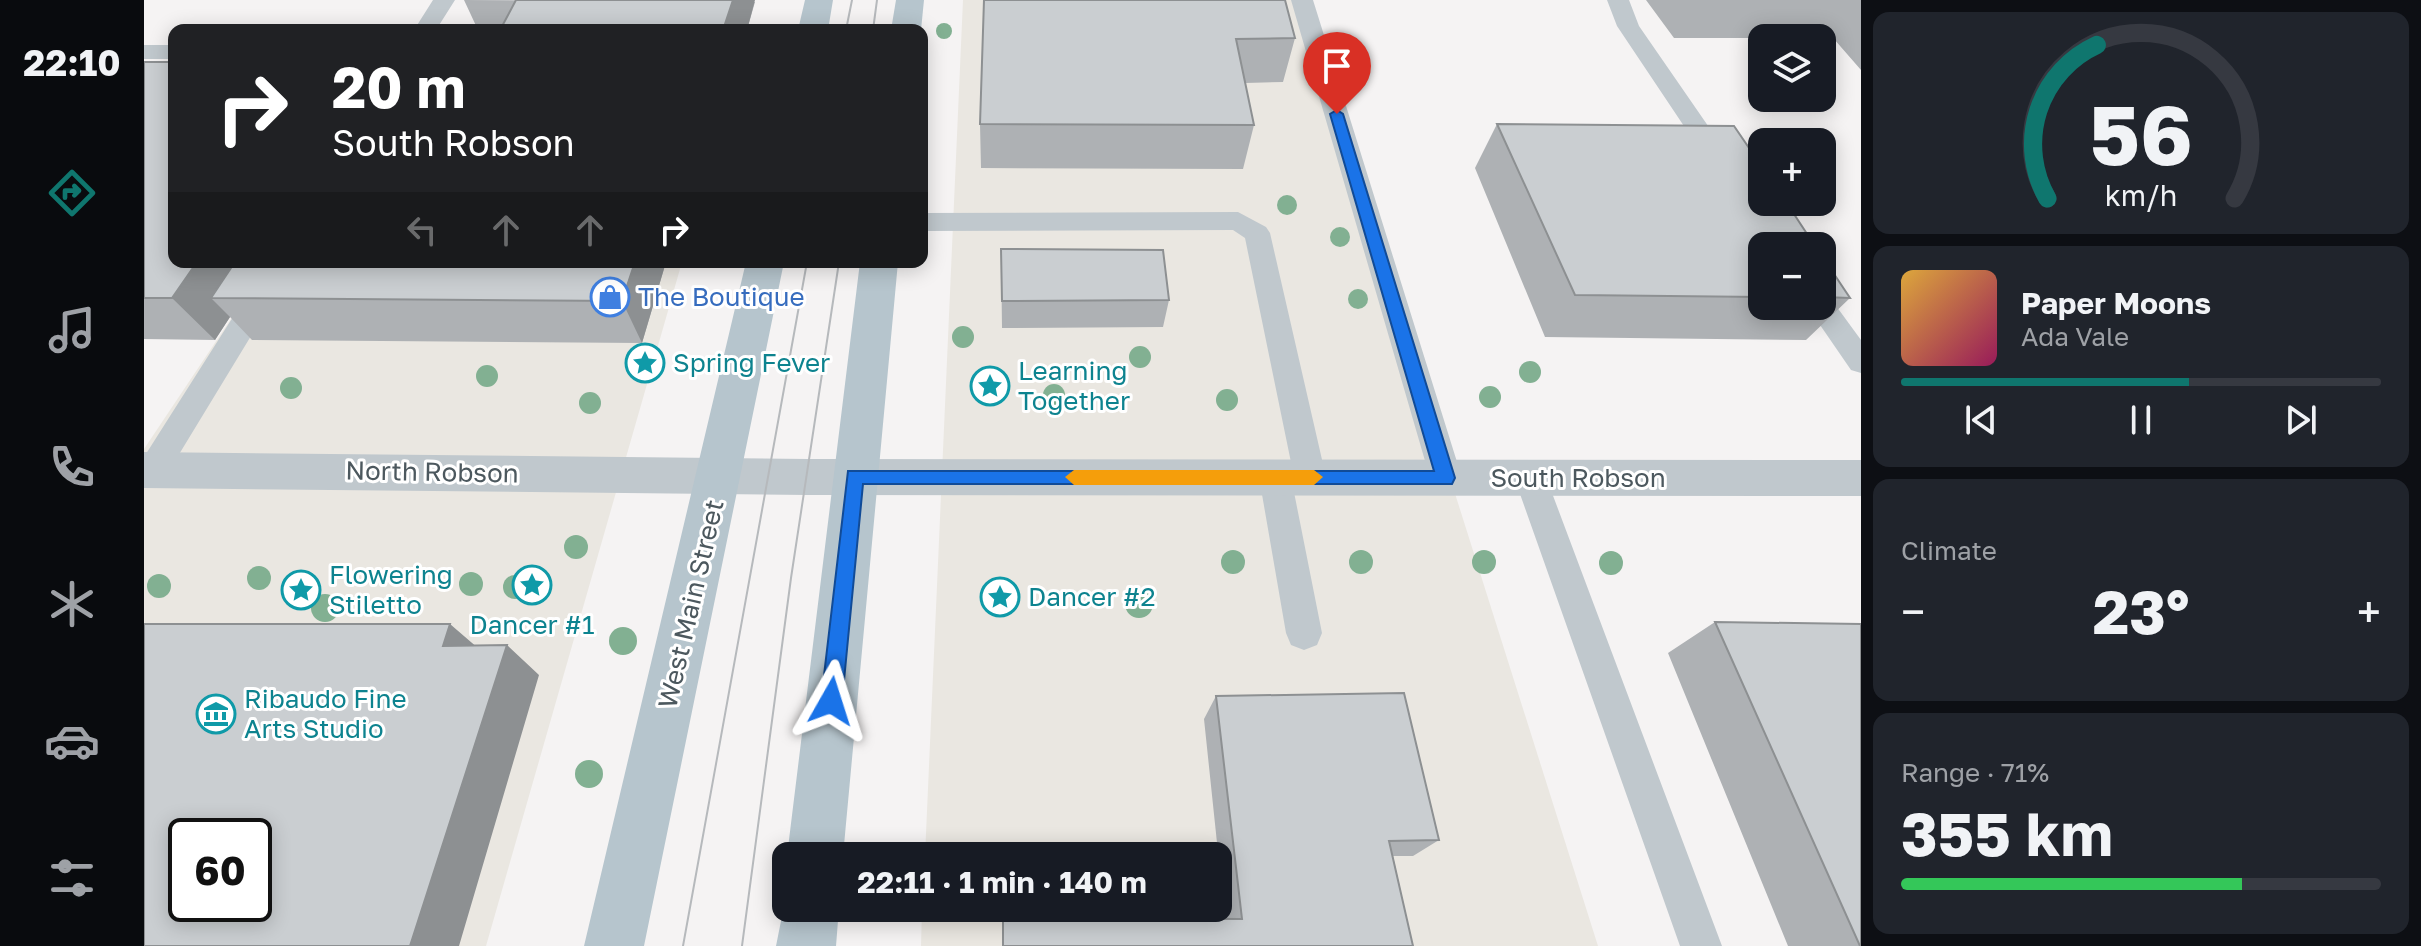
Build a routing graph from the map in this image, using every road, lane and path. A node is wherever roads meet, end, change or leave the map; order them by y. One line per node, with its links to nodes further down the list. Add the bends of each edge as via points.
1 (444, 0): 6 (lane)
2 (819, 0): 7 (main road)
3 (910, 0): 8 (main road)
4 (1302, 0): 23 (lane)
5 (1618, 0): 11 (lane, via 1628,26)
6 (429, 24)
7 (814, 24)
8 (907, 24)
9 (144, 52): 10 (lane)
10 (168, 52)
11 (1735, 181)
12 (928, 222): 21 (lane, via 1248,225 1257,233)
13 (278, 268): 18 (lane)
14 (764, 268): 19 (main road, West Main Street)
15 (878, 268): 20 (main road)
16 (1831, 320): 17 (lane)
17 (1861, 362)
18 (148, 470): 19 (street, North Robson)
19 (719, 476): 20 (street, South Robson); 28 (main road, West Main Street)
20 (855, 477): 21 (street, South Robson); 26 (main road)
21 (1293, 477): 23 (street, South Robson); 25 (lane)
22 (1530, 477): 23 (street, South Robson); 24 (street, South Robson); 30 (lane)
23 (1446, 478)
24 (1861, 478)
25 (1304, 633)
26 (816, 842)
27 (809, 922): 29 (main road)
28 (614, 946)
29 (806, 946)
30 (1701, 946)

